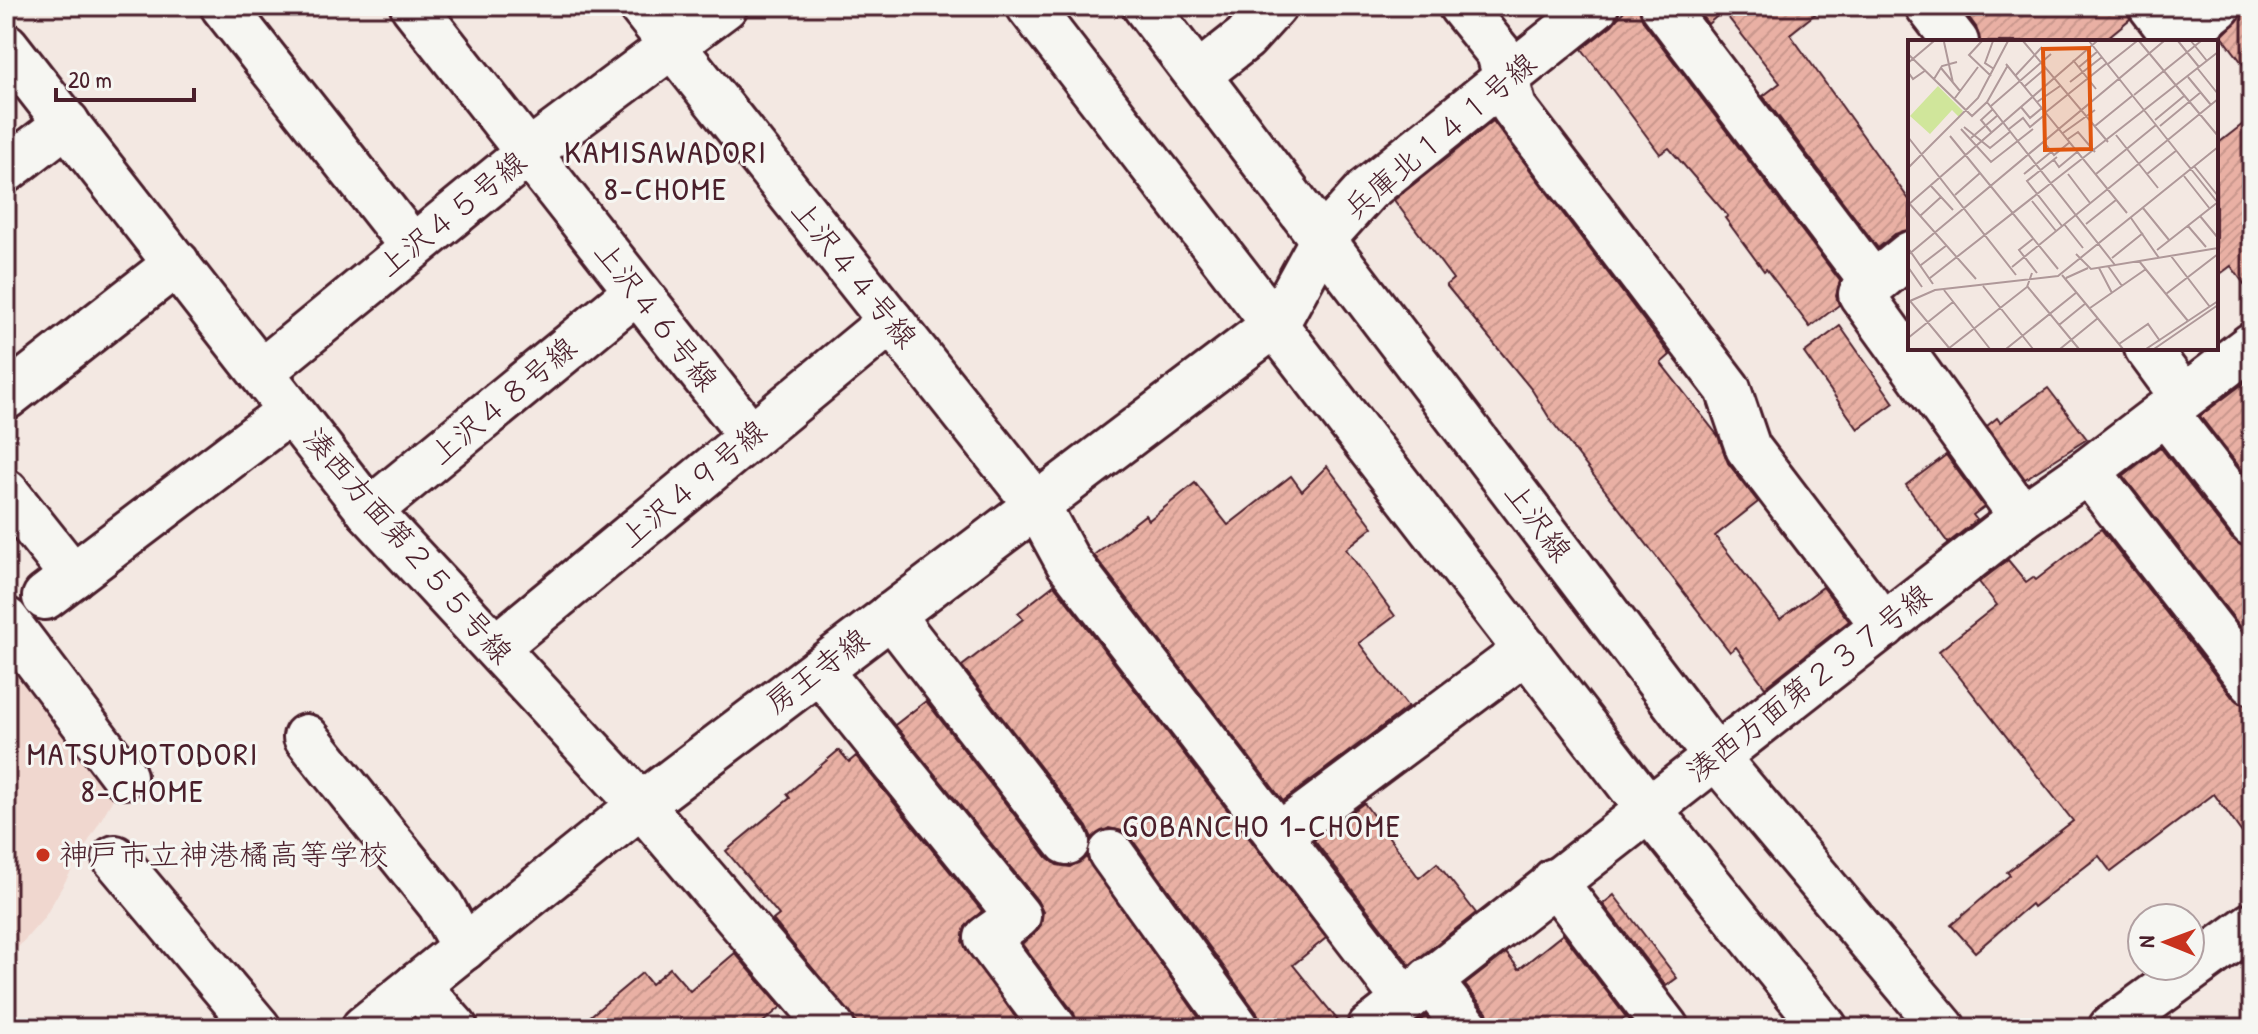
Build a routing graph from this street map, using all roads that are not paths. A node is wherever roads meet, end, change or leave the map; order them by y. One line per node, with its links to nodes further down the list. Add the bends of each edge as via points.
1 (223, 6): 25 (street)
2 (413, 6): 22 (street, 上沢４６号線)
3 (641, 6): 18 (street, 上沢４４号線)
4 (725, 6): 18 (street, 上沢４５号線)
5 (1029, 6): 31 (street)
6 (1145, 6): 19 (street, 上沢線)
7 (1274, 6): 19 (street, via 1245,38)
8 (1461, 6): 20 (street, via 1499,53)
9 (1596, 6): 20 (street, 兵庫北１４１号線)
10 (1663, 6): 28 (street)
11 (1928, 6): 14 (street)
12 (2151, 6): 15 (street)
13 (2219, 6): 16 (street)
14 (1954, 40)
15 (2175, 40)
16 (2177, 40)
17 (6, 46): 21 (street, 湊西方面第２５５号線)
18 (672, 46): 22 (street, 上沢４５号線); 30 (street, 上沢４４号線)
19 (1198, 75): 24 (street, 上沢線)
20 (1506, 79): 24 (street, 兵庫北１４１号線, via 1367,190); 47 (street, via 1514,108 1728,389 1748,448)
21 (67, 123): 23 (street); 27 (street, 湊西方面第２５５号線)
22 (528, 153): 25 (street, 上沢４５号線); 29 (street, 上沢４６号線)
23 (6, 170)
24 (1323, 239): 31 (street, 兵庫北１４１号線); 53 (street, 上沢線)
25 (412, 246): 34 (street, 上沢４５号線)
26 (1908, 256): 28 (street)
27 (177, 263): 34 (street, 湊西方面第２５５号線); 35 (street)
28 (1873, 283): 43 (street, via 1861,294)
29 (636, 292): 38 (street, 上沢４６号線); 42 (street, 上沢４８号線)
30 (891, 321): 38 (street, 上沢４９号線); 41 (street, 上沢４４号線)
31 (1277, 323): 41 (street, 房王寺線); 49 (street)
32 (2252, 345): 36 (street, 湊西方面第２３７号線)
33 (2148, 350): 36 (street)
34 (261, 372): 37 (street, 湊西方面第２５５号線)
35 (6, 397)
36 (2174, 404): 39 (street, 湊西方面第２３７号線); 44 (street)
37 (290, 411): 40 (street, via 59,587); 42 (street, 湊西方面第２５５号線)
38 (751, 436): 48 (street, 上沢４９号線)
39 (2088, 471): 43 (street, 湊西方面第２３７号線); 51 (street)
40 (6, 492)
41 (1037, 505): 45 (street, 房王寺線); 57 (street, 上沢４４号線, via 1068,562)
42 (369, 511): 48 (street, 湊西方面第２５５号線)
43 (2022, 517): 47 (street, 湊西方面第２３７号線)
44 (2252, 524)
45 (891, 615): 50 (street, 房王寺線); 58 (street)
46 (6, 620): 54 (street)
47 (1884, 626): 53 (street, 湊西方面第２３７号線)
48 (496, 647): 55 (street, 湊西方面第２５５号線)
49 (1527, 650): 56 (street); 57 (street)
50 (819, 670): 55 (street, 房王寺線); 70 (street, via 1018,916 987,938)
51 (2252, 682)
52 (306, 737): 63 (street, via 440,904)
53 (1716, 757): 56 (street, 湊西方面第２３７号線); 76 (street, 上沢線)
54 (124, 776)
55 (641, 805): 63 (street, 房王寺線); 69 (street, 湊西方面第２５５号線)
56 (1647, 807): 61 (street, 湊西方面第２３７号線); 75 (street)
57 (1278, 836): 65 (street, 上沢４４号線)
58 (1067, 842)
59 (1111, 853): 71 (street)
60 (115, 858): 66 (street)
61 (1554, 881): 65 (street, 湊西方面第２３７号線); 74 (street)
62 (2252, 925): 77 (street)
63 (464, 948): 64 (street, 房王寺線)
64 (417, 985): 67 (street, 房王寺線); 68 (street)
65 (1417, 990): 72 (street, 湊西方面第２３７号線); 73 (street, 上沢４４号線)
66 (258, 1028)
67 (364, 1028)
68 (455, 1028)
69 (832, 1028)
70 (1054, 1028)
71 (1237, 1028)
72 (1370, 1028)
73 (1467, 1028)
74 (1666, 1028)
75 (1825, 1028)
76 (1943, 1028)
77 (2111, 1028)

